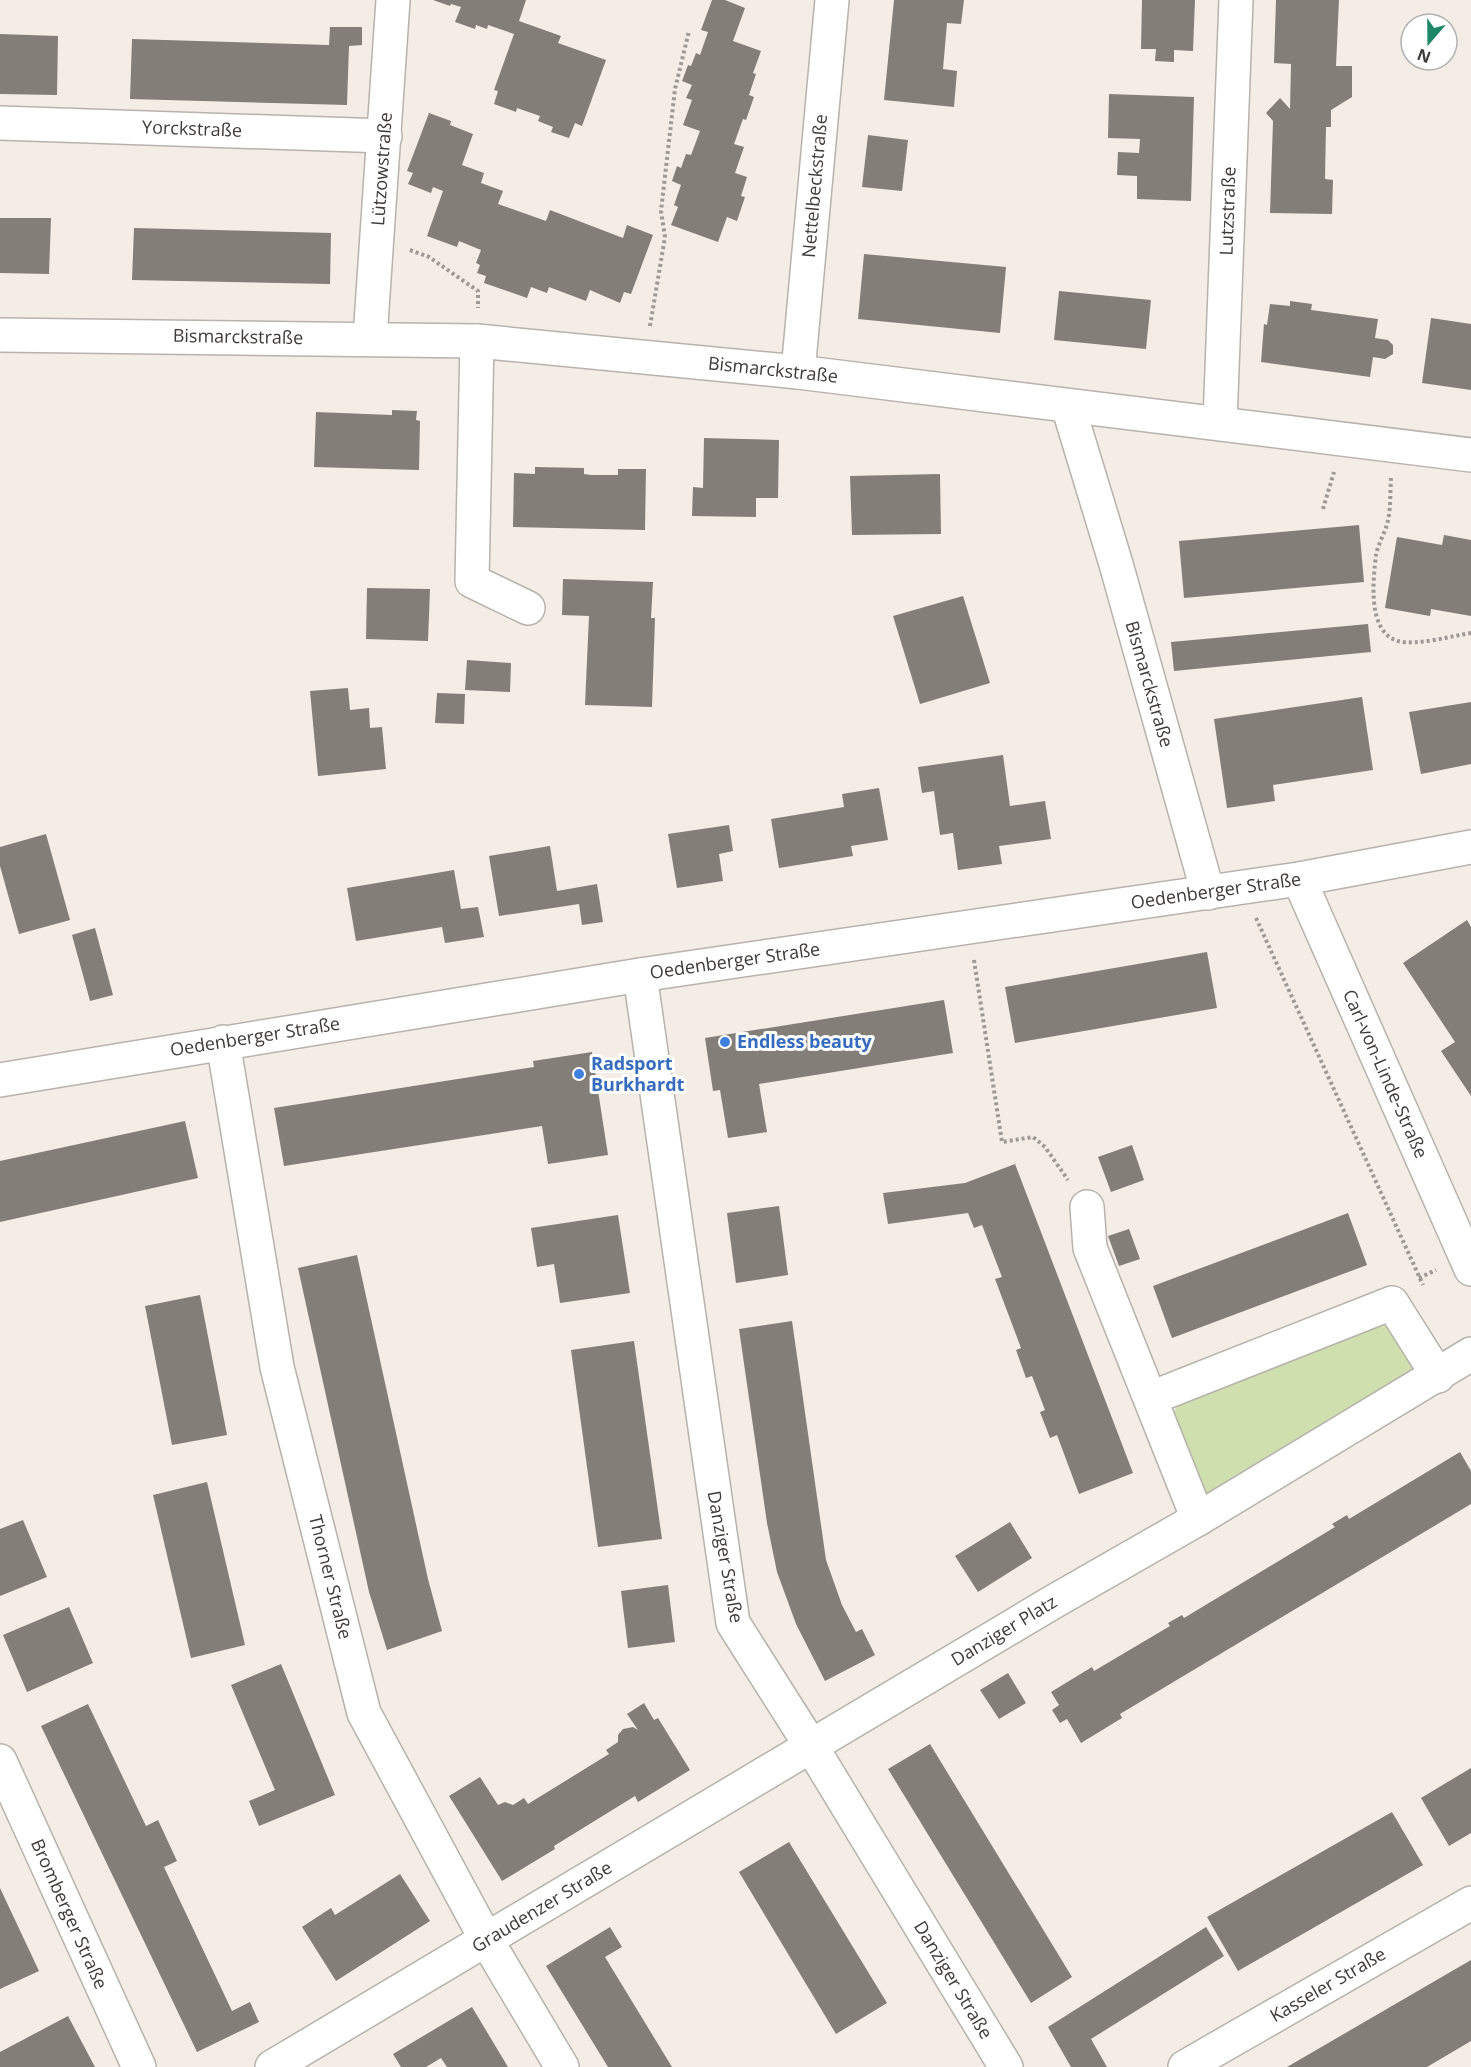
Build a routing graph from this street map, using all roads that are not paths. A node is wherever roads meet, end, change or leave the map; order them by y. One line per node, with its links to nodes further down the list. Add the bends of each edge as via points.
1 (393, 0): 5 (street, Lützowstraße)
2 (832, 0): 9 (street, Nettelbeckstraße)
3 (1236, 0): 11 (street, Lutzstraße)
4 (0, 123): 5 (street, Yorckstraße)
5 (385, 136): 7 (street, Lützowstraße)
6 (0, 335): 7 (street, Bismarckstraße)
7 (370, 338): 8 (street, Bismarckstraße)
8 (477, 341): 9 (street, Bismarckstraße); 13 (street, via 472,581)
9 (798, 372): 10 (street, Bismarckstraße)
10 (1068, 406): 11 (street, Bismarckstraße); 16 (street, Bismarckstraße)
11 (1220, 422): 12 (street, Bismarckstraße)
12 (1471, 455)
13 (528, 608)
14 (1471, 847): 15 (street, Oedenberger Straße)
15 (1299, 879): 16 (street, Oedenberger Straße); 21 (street, Carl-von-Linde-Straße)
16 (1208, 892): 17 (street, Oedenberger Straße)
17 (640, 975): 18 (street, Oedenberger Straße); 26 (street, Danziger Straße, via 733,1623)
18 (223, 1042): 19 (street, Oedenberger Straße); 29 (street, Thorner Straße, via 277,1367 364,1713)
19 (0, 1080)
20 (1087, 1207): 24 (street, via 1090,1248)
21 (1468, 1263)
22 (1471, 1354): 23 (street, Danziger Platz)
23 (1438, 1376): 24 (street, via 1392,1303); 25 (street, Danziger Platz)
24 (1151, 1398): 25 (street)
25 (1198, 1519): 26 (street, Danziger Platz)
26 (811, 1746): 29 (street, Graudenzer Straße); 33 (street, Danziger Straße)
27 (0, 1761): 30 (street, Bromberger Straße)
28 (1471, 1903): 34 (street, Kasseler Straße)
29 (487, 1941): 31 (street, Graudenzer Straße); 32 (street, Thorner Straße)
30 (139, 2067)
31 (272, 2067)
32 (562, 2067)
33 (1006, 2067)
34 (1185, 2067)

